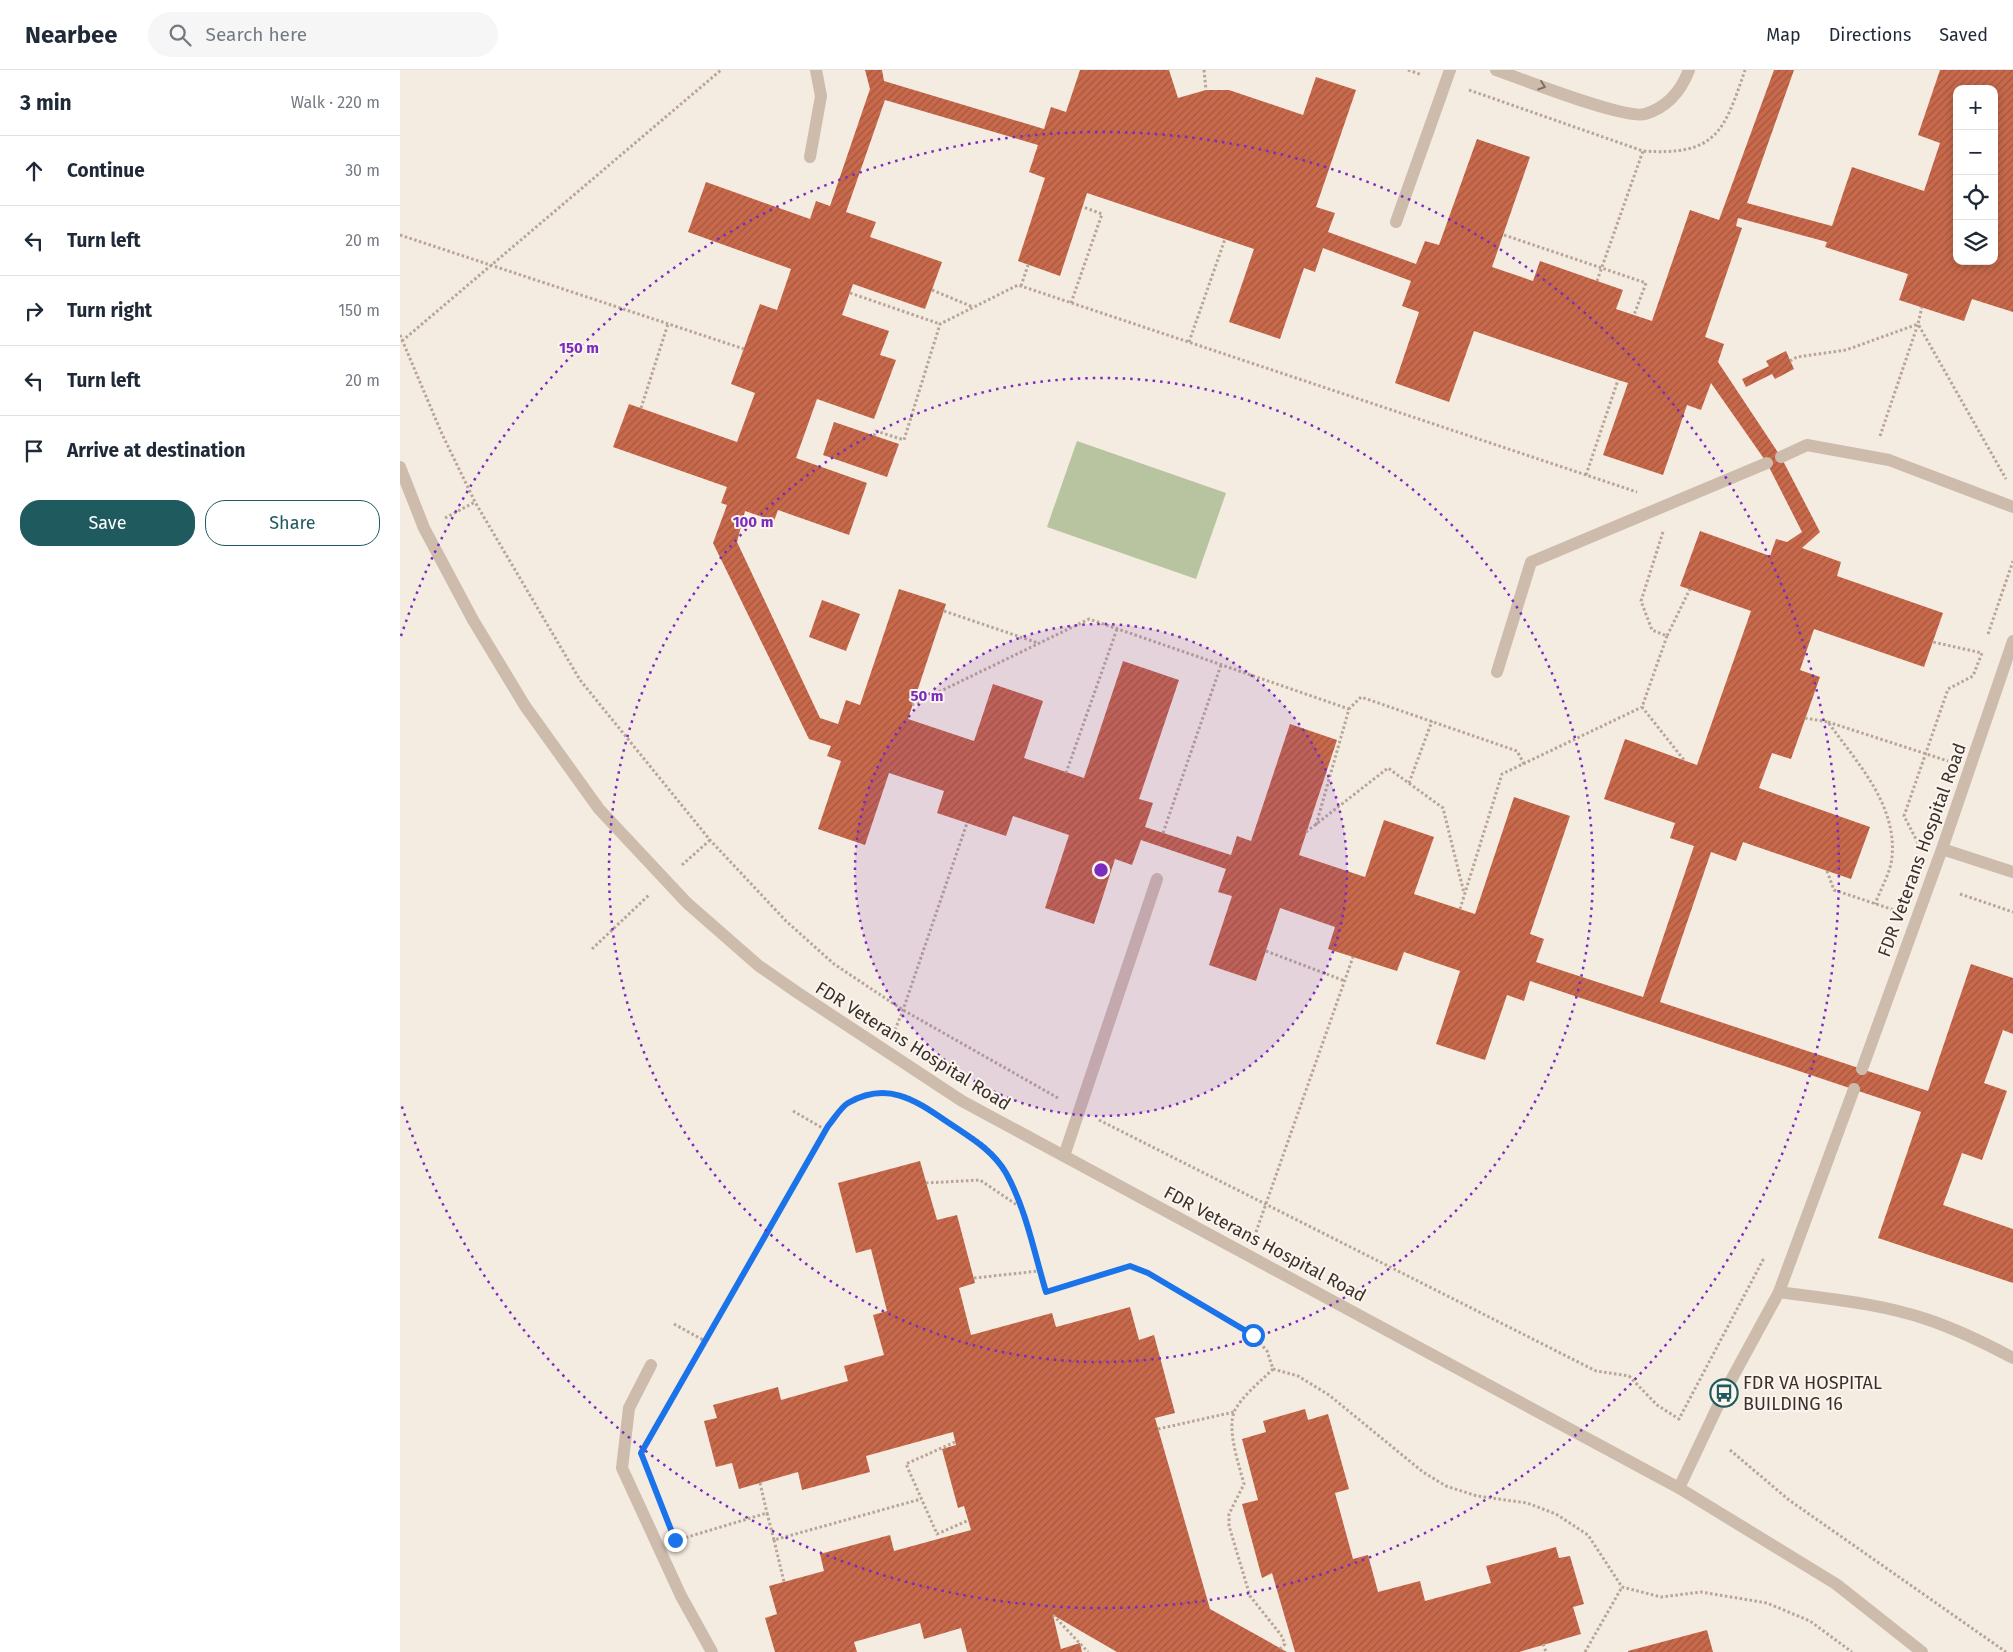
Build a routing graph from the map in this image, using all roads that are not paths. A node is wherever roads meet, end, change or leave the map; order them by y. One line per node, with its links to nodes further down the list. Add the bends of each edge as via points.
1 (816, 70): 5 (street, via 821,96)
2 (1450, 70): 6 (street)
3 (1496, 70): 4 (street, one-way to 4, via 1616,111 1644,115 1667,104 1683,86)
4 (1689, 70)
5 (810, 157)
6 (1396, 222)
7 (1781, 456): 10 (street, via 1807,445 1889,460)
8 (1767, 463): 13 (street, via 1531,562)
9 (400, 467): 19 (street, FDR Veterans Hospital Road, via 429,537 473,620 525,706 599,809 687,903 759,966 798,993 962,1101)
10 (2013, 507)
11 (2013, 642): 12 (street, FDR Veterans Hospital Road)
12 (2009, 665): 14 (street, FDR Veterans Hospital Road)
13 (1497, 672)
14 (1942, 849): 15 (street); 17 (street, FDR Veterans Hospital Road)
15 (2013, 872)
16 (1157, 879): 19 (street)
17 (1862, 1069)
18 (1854, 1089): 20 (street)
19 (1064, 1156): 23 (street, FDR Veterans Hospital Road)
20 (1779, 1292): 21 (street, via 1864,1304 1925,1319); 23 (street, via 1724,1393)
21 (2013, 1358)
22 (651, 1365): 24 (street, via 629,1408 622,1468)
23 (1678, 1488): 25 (street, FDR Veterans Hospital Road, via 1836,1584)
24 (712, 1652)
25 (1922, 1652)

